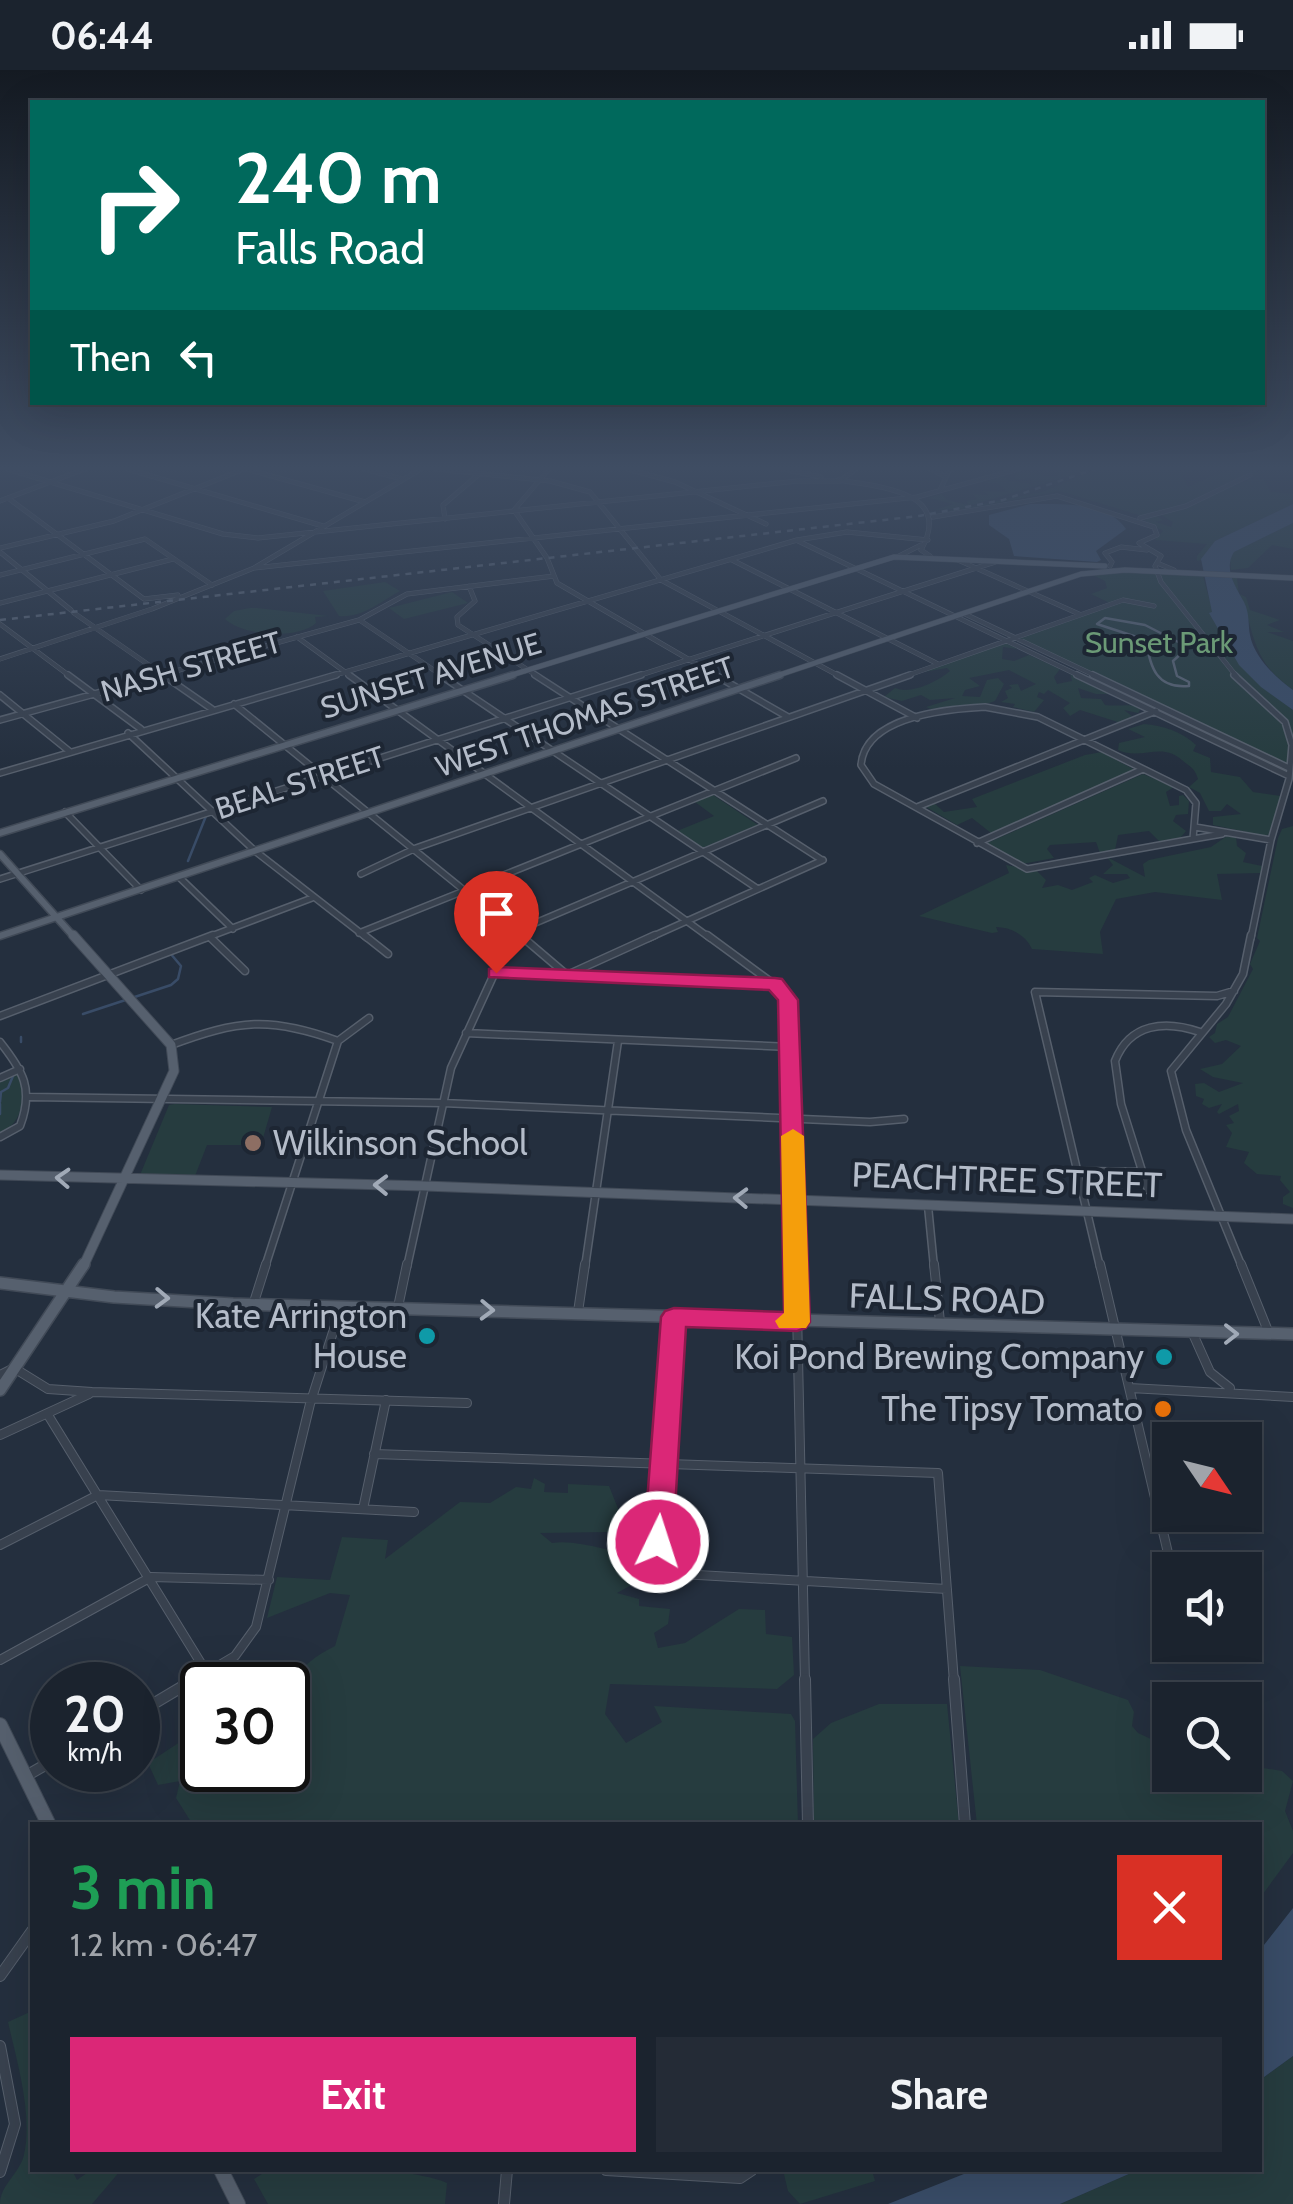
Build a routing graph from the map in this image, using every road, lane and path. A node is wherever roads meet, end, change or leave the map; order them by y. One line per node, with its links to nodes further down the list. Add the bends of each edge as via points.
1 (1156, 568): 88 (street, via 1229,670 1285,722 1292,745)
2 (21, 569): 21 (street); 31 (street)
3 (103, 569): 23 (street)
4 (136, 569): 23 (street)
5 (187, 569): 28 (street)
6 (253, 569): 28 (street)
7 (550, 569): 25 (street)
8 (653, 569): 27 (street)
9 (701, 569): 27 (street)
10 (748, 569): 30 (street)
11 (856, 569): 30 (main road, SUNSET AVENUE)
12 (859, 569): 32 (street)
13 (974, 569): 32 (street, BEAL STREET)
14 (977, 569): 33 (street)
15 (1091, 569): 22 (main road)
16 (1144, 569): 22 (main road, WEST THOMAS STREET)
17 (1161, 569): 19 (main road, SUNSET AVENUE)
18 (1161, 569): 20 (main road, WEST THOMAS STREET)
19 (1174, 570): 20 (main road, SUNSET AVENUE)
20 (1190, 572): 24 (main road, SUNSET AVENUE)
21 (0, 574)
22 (1080, 574): 33 (main road, WEST THOMAS STREET)
23 (111, 575): 31 (street); 34 (street, via 144,599)
24 (1241, 575): 26 (main road, SUNSET AVENUE)
25 (554, 576): 29 (street, NASH STREET); 35 (street)
26 (1293, 576)
27 (662, 580): 35 (street); 38 (street)
28 (212, 585): 34 (street)
29 (469, 586): 42 (street, NASH STREET, via 403,595); 46 (street, via 474,604 456,622)
30 (790, 590): 38 (main road, SUNSET AVENUE); 39 (street)
31 (47, 591): 36 (street); 44 (street)
32 (904, 591): 39 (street, BEAL STREET); 40 (street)
33 (1029, 592): 40 (main road, WEST THOMAS STREET); 41 (street)
34 (189, 594): 44 (street)
35 (590, 602): 45 (street); 46 (street)
36 (0, 603)
37 (1154, 606): 41 (street, via 1124,600)
38 (718, 612): 45 (main road, SUNSET AVENUE); 47 (street)
39 (836, 613): 47 (street, BEAL STREET); 50 (street)
40 (960, 615): 49 (street); 50 (main road, WEST THOMAS STREET); 51 (street)
41 (1080, 615): 49 (street)
42 (360, 620): 48 (street, NASH STREET); 53 (street)
43 (2, 628): 52 (street)
44 (96, 628): 52 (street); 60 (street)
45 (645, 634): 55 (street); 58 (main road, SUNSET AVENUE)
46 (473, 636): 53 (street); 58 (street)
47 (764, 636): 55 (street, BEAL STREET); 56 (street)
48 (297, 637): 59 (street); 60 (street, NASH STREET)
49 (1014, 638): 51 (street); 68 (street)
50 (888, 639): 56 (main road, WEST THOMAS STREET); 57 (street)
51 (1006, 641): 57 (street); 71 (street)
52 (34, 650): 54 (street); 64 (street)
53 (410, 654): 59 (street); 62 (street)
54 (0, 659)
55 (689, 660): 61 (street); 66 (street, BEAL STREET)
56 (815, 664): 61 (main road, WEST THOMAS STREET); 63 (street)
57 (938, 664): 63 (street)
58 (526, 670): 62 (main road, SUNSET AVENUE); 66 (street)
59 (344, 672): 67 (street); 70 (street)
60 (163, 674): 64 (street, NASH STREET); 69 (street)
61 (740, 688): 74 (street); 78 (main road, WEST THOMAS STREET)
62 (463, 690): 70 (main road, SUNSET AVENUE); 73 (street)
63 (865, 690): 74 (street); 75 (street)
64 (93, 694): 72 (street, NASH STREET); 77 (street)
65 (0, 695): 72 (street)
66 (568, 697): 73 (street, BEAL STREET); 78 (street)
67 (233, 703): 69 (street); 82 (street)
68 (1163, 708): 71 (street); 88 (street)
69 (212, 709): 77 (street)
70 (396, 710): 80 (street); 82 (main road, SUNSET AVENUE)
71 (1156, 712): 81 (street); 88 (street)
72 (23, 714): 76 (street, NASH STREET); 84 (street)
73 (504, 718): 80 (street, BEAL STREET); 83 (street)
74 (788, 718): 86 (street)
75 (918, 718): 81 (street, via 954,708 1002,708); 96 (street, via 882,730 858,754 868,778)
76 (0, 720)
77 (141, 729): 79 (street)
78 (619, 730): 83 (main road, WEST THOMAS STREET); 86 (street)
79 (128, 733): 84 (street); 92 (street)
80 (436, 739): 90 (street); 91 (street, BEAL STREET)
81 (1085, 740): 87 (street); 96 (street)
82 (284, 744): 91 (street); 92 (main road, SUNSET AVENUE)
83 (554, 751): 90 (main road, WEST THOMAS STREET); 93 (street)
84 (69, 752): 89 (street)
85 (796, 758): 94 (street)
86 (665, 760): 93 (street); 94 (street)
87 (1143, 769): 103 (street, via 1193,796); 108 (street)
88 (1289, 772): 107 (street)
89 (0, 773)
90 (484, 774): 97 (street); 100 (main road, WEST THOMAS STREET)
91 (322, 776): 98 (street, BEAL STREET); 100 (street)
92 (176, 778): 98 (street); 99 (main road, SUNSET AVENUE)
93 (599, 784): 97 (street); 101 (street)
94 (714, 791): 101 (street); 102 (street)
95 (823, 801): 102 (street)
96 (916, 807): 108 (street)
97 (530, 808): 109 (street); 111 (street)
98 (212, 811): 110 (street, BEAL STREET); 112 (street)
99 (65, 812): 104 (main road, SUNSET AVENUE); 110 (street)
100 (368, 813): 111 (street); 112 (main road, WEST THOMAS STREET)
101 (649, 817): 109 (street); 113 (street)
102 (767, 824): 113 (street); 121 (street, via 823,860)
103 (1195, 827): 105 (street); 106 (street)
104 (0, 832)
105 (1229, 833): 106 (street); 107 (street)
106 (1193, 838): 108 (street, via 1027,868)
107 (1271, 840): 137 (street)
108 (976, 843)
109 (582, 844): 119 (street); 122 (street)
110 (99, 847): 115 (street, BEAL STREET); 120 (street)
111 (416, 848): 116 (street); 122 (street)
112 (255, 851): 117 (main road, WEST THOMAS STREET); 123 (street)
113 (701, 852): 119 (street); 121 (street)
114 (0, 854): 115 (main road)
115 (17, 873): 118 (street, BEAL STREET); 124 (main road)
116 (362, 874)
117 (178, 877): 120 (main road, WEST THOMAS STREET); 126 (street)
118 (0, 879)
119 (632, 881): 125 (street); 127 (street)
120 (140, 890): 124 (main road, WEST THOMAS STREET)
121 (758, 890): 125 (street)
122 (464, 891): 127 (street); 128 (street)
123 (313, 898): 126 (street); 128 (street)
124 (55, 918): 129 (main road, WEST THOMAS STREET); 134 (main road)
125 (688, 921): 135 (street); 136 (street)
126 (233, 929): 130 (street)
127 (514, 932): 133 (street); 135 (street)
128 (360, 933): 131 (street)
129 (0, 936)
130 (211, 938): 132 (street); 134 (street)
131 (388, 954)
132 (245, 971)
133 (496, 973): 135 (street); 142 (street)
134 (109, 975): 139 (street); 146 (main road)
135 (567, 975): 136 (street)
136 (775, 984): 147 (street, via 788,1000)
137 (1235, 991): 138 (street); 141 (street)
138 (1035, 992): 158 (street)
139 (0, 1016)
140 (368, 1018): 144 (street)
141 (1200, 1032): 159 (street, via 1162,1024 1141,1029 1115,1060); 169 (street, via 1172,1066 1171,1080)
142 (466, 1034): 145 (street); 153 (street)
143 (0, 1042): 148 (street)
144 (338, 1042): 146 (street, via 262,1019); 152 (street)
145 (618, 1042): 147 (street); 154 (street)
146 (172, 1045): 151 (main road, via 174,1071)
147 (791, 1047): 155 (street)
148 (20, 1069): 149 (street); 150 (street, via 30,1082)
149 (0, 1078)
150 (30, 1097): 151 (street); 157 (street, via 20,1126)
151 (160, 1101): 152 (street); 161 (main road)
152 (319, 1102): 153 (street); 162 (street)
153 (443, 1103): 154 (street); 163 (street)
154 (608, 1110): 155 (street); 165 (street)
155 (792, 1118): 156 (street); 166 (street)
156 (904, 1120)
157 (0, 1138)
158 (1078, 1171): 159 (street); 168 (street)
159 (1143, 1172): 164 (street)
160 (0, 1174): 161 (main road, PEACHTREE STREET, one-way to 160)
161 (125, 1182): 162 (main road, PEACHTREE STREET); 172 (main road)
162 (292, 1184): 163 (main road, PEACHTREE STREET, one-way to 162); 173 (street)
163 (425, 1186): 165 (main road, PEACHTREE STREET); 175 (street)
164 (1148, 1190)
165 (596, 1192): 166 (main road, PEACHTREE STREET, one-way to 165); 176 (street)
166 (794, 1200): 167 (main road, PEACHTREE STREET); 178 (street)
167 (928, 1204): 168 (main road, PEACHTREE STREET); 179 (street)
168 (1088, 1210): 169 (main road, PEACHTREE STREET); 180 (street)
169 (1222, 1215): 170 (main road, PEACHTREE STREET); 182 (street)
170 (1293, 1219)
171 (0, 1283): 172 (main road, FALLS ROAD)
172 (64, 1294): 173 (main road, FALLS ROAD, one-way to 173); 184 (main road)
173 (254, 1302): 174 (main road, FALLS ROAD)
174 (342, 1305): 175 (main road, FALLS ROAD); 191 (street)
175 (398, 1307): 176 (main road, FALLS ROAD, one-way to 176)
176 (578, 1314): 177 (main road, FALLS ROAD)
177 (674, 1317): 178 (main road, FALLS ROAD); 197 (street)
178 (797, 1322): 179 (main road, FALLS ROAD); 198 (street)
179 (940, 1327): 180 (main road, FALLS ROAD)
180 (1117, 1333): 181 (main road, FALLS ROAD); 186 (street)
181 (1193, 1334): 182 (main road, FALLS ROAD, one-way to 182); 188 (street, via 1213,1376)
182 (1269, 1334): 183 (main road, FALLS ROAD)
183 (1293, 1334)
184 (14, 1368): 185 (street); 187 (main road); 189 (street, via 48,1389)
185 (0, 1375)
186 (1130, 1388): 188 (street); 204 (street)
187 (0, 1390)
188 (1236, 1391): 190 (street)
189 (92, 1392): 191 (street); 194 (street)
190 (1293, 1397)
191 (312, 1398): 192 (street); 200 (street)
192 (386, 1400): 193 (street); 196 (street)
193 (467, 1403)
194 (48, 1415): 195 (street); 199 (street)
195 (0, 1435)
196 (374, 1454): 197 (street); 201 (street)
197 (664, 1464): 198 (street); 207 (street, via 657,1560 664,1572)
198 (800, 1468): 207 (street); 208 (street, via 938,1473)
199 (98, 1495): 200 (street); 203 (street); 205 (street)
200 (285, 1506): 201 (street); 206 (street)
201 (362, 1509): 202 (street)
202 (414, 1512)
203 (0, 1545)
204 (1168, 1552)
205 (150, 1577): 206 (street); 209 (street); 210 (street)
206 (269, 1580): 211 (street, via 248,1642)
207 (802, 1581): 208 (street); 216 (street)
208 (947, 1588): 217 (street)
209 (0, 1660)
210 (201, 1662)
211 (225, 1662)
212 (0, 1725): 214 (main road)
213 (30, 1774): 214 (street)
214 (25, 1777): 215 (main road)
215 (48, 1822)
216 (808, 1822)
217 (965, 1822)
218 (30, 1934): 219 (street)
219 (0, 1976)
220 (0, 2046): 221 (street, via 15,2124)
221 (0, 2172)
222 (222, 2172): 226 (main road)
223 (507, 2172): 227 (street)
224 (640, 2172): 225 (street, via 740,2178)
225 (752, 2172)
226 (238, 2204)
227 (504, 2204)

